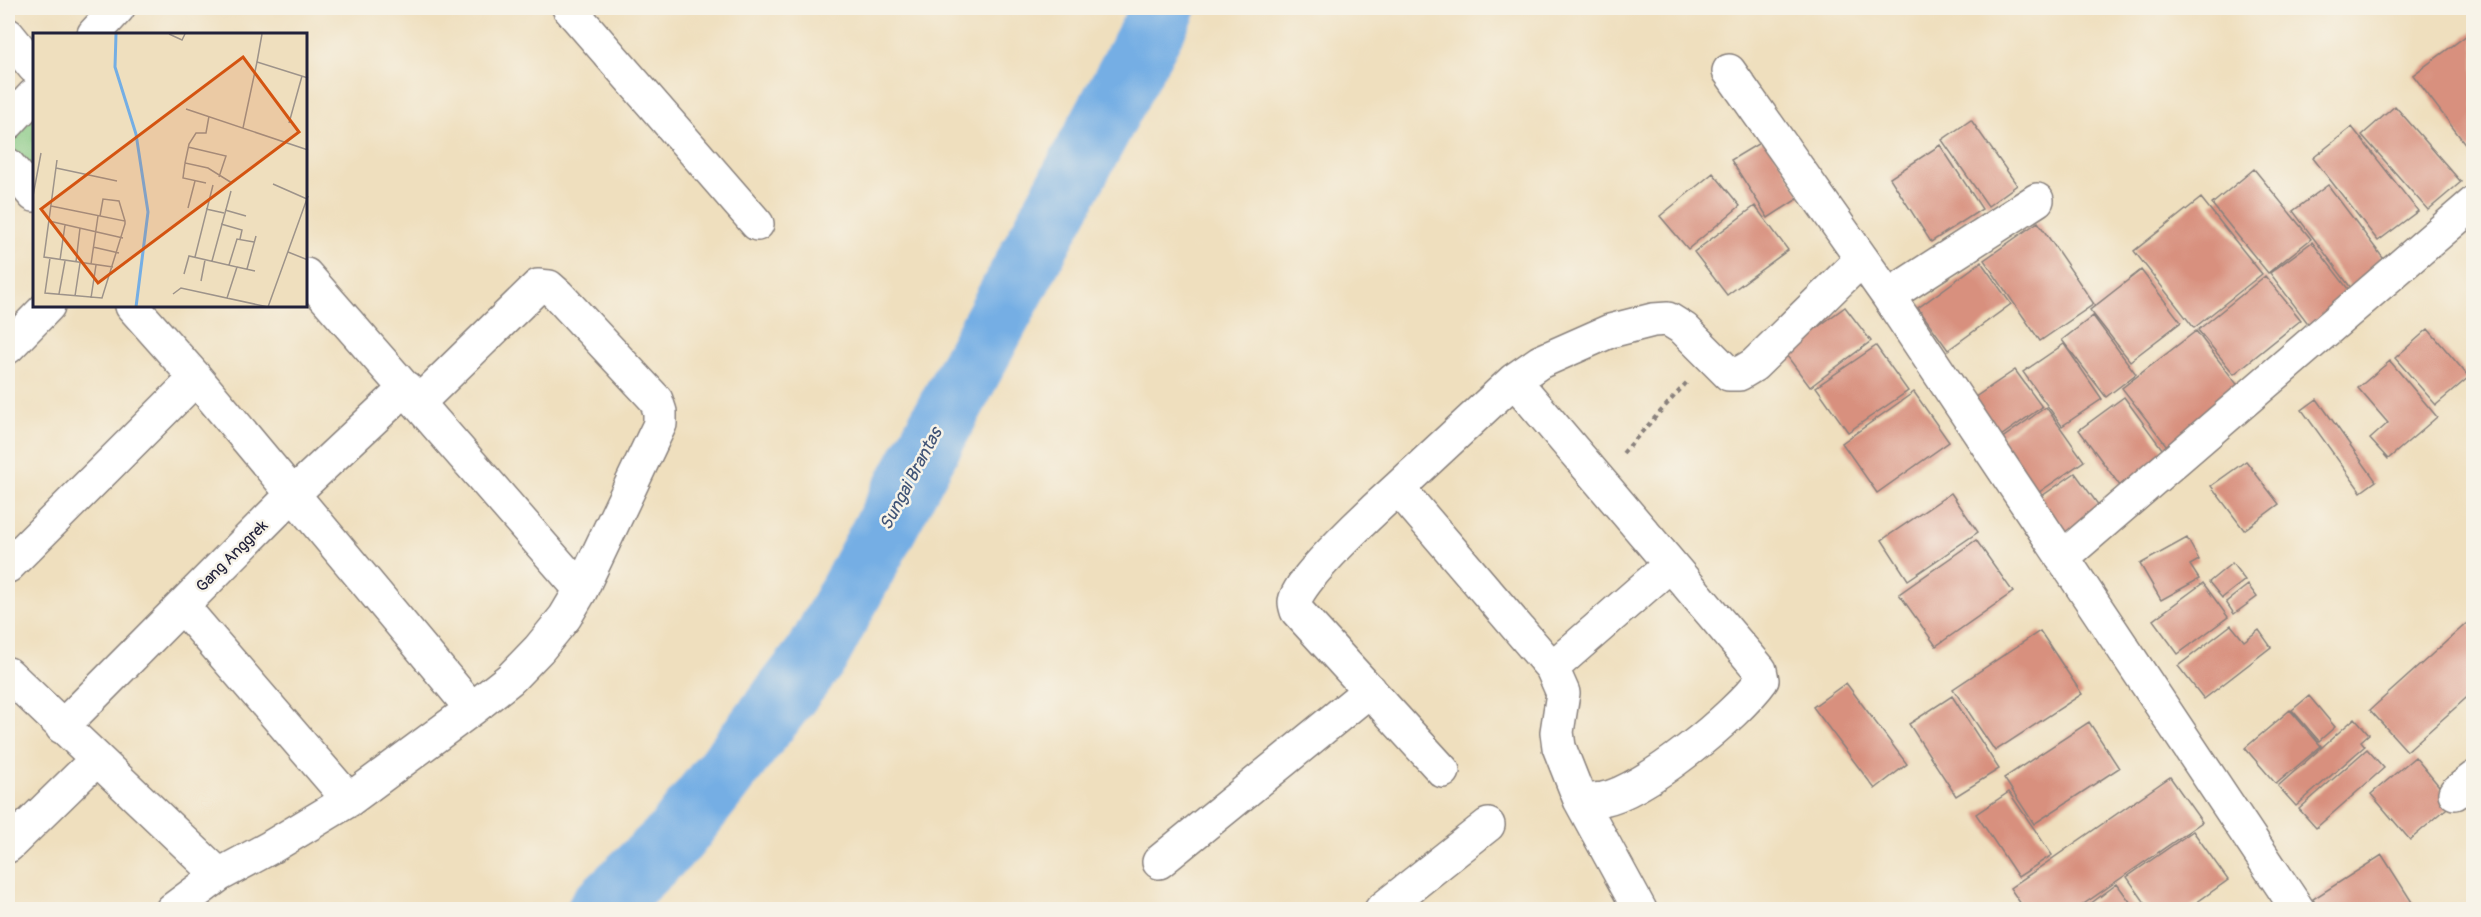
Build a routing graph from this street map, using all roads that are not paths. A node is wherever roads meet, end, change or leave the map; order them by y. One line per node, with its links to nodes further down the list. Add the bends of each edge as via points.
1 (118, 8): 3 (street)
2 (569, 8): 13 (street)
3 (95, 33)
4 (8, 35): 5 (street)
5 (33, 66)
6 (1729, 71): 14 (street)
7 (33, 96): 8 (street)
8 (8, 123)
9 (8, 165): 10 (street)
10 (33, 194)
11 (2037, 200): 16 (street)
12 (2474, 203): 25 (street)
13 (757, 224)
14 (1862, 259): 16 (street); 21 (street, via 1739,374 1729,374 1668,319 1610,332 1540,362)
15 (308, 277): 22 (street)
16 (1888, 296): 25 (street)
17 (46, 308): 19 (street)
18 (134, 308): 20 (street)
19 (8, 347)
20 (196, 378): 24 (street); 27 (street)
21 (1514, 380): 23 (street); 26 (street)
22 (412, 395): 24 (street, Gang Anggrek); 28 (street); 28 (street, Gang Anggrek, via 538,286 549,287 558,295 656,400 660,424)
23 (1398, 488): 30 (street); 32 (street, via 1312,575 1295,601 1297,611)
24 (293, 494): 29 (street, Gang Anggrek); 33 (street)
25 (2062, 558): 46 (street)
26 (1670, 565): 30 (street); 38 (street, via 1760,670 1762,681 1736,710 1673,761 1627,790 1604,799)
27 (8, 566)
28 (582, 590): 33 (street, via 539,649 510,679)
29 (183, 606): 34 (street, Gang Anggrek); 37 (street)
30 (1552, 668): 38 (street, via 1563,693 1557,732 1559,747)
31 (8, 674): 34 (street)
32 (1370, 690): 36 (street); 41 (street)
33 (472, 709): 37 (street)
34 (62, 727): 35 (street)
35 (96, 760): 40 (street); 42 (street)
36 (1443, 771)
37 (349, 800): 42 (street)
38 (1580, 800): 45 (street)
39 (1488, 825): 44 (street)
40 (8, 846)
41 (1159, 862)
42 (219, 875): 43 (street)
43 (172, 909)
44 (1381, 909)
45 (1640, 909)
46 (2298, 909)

